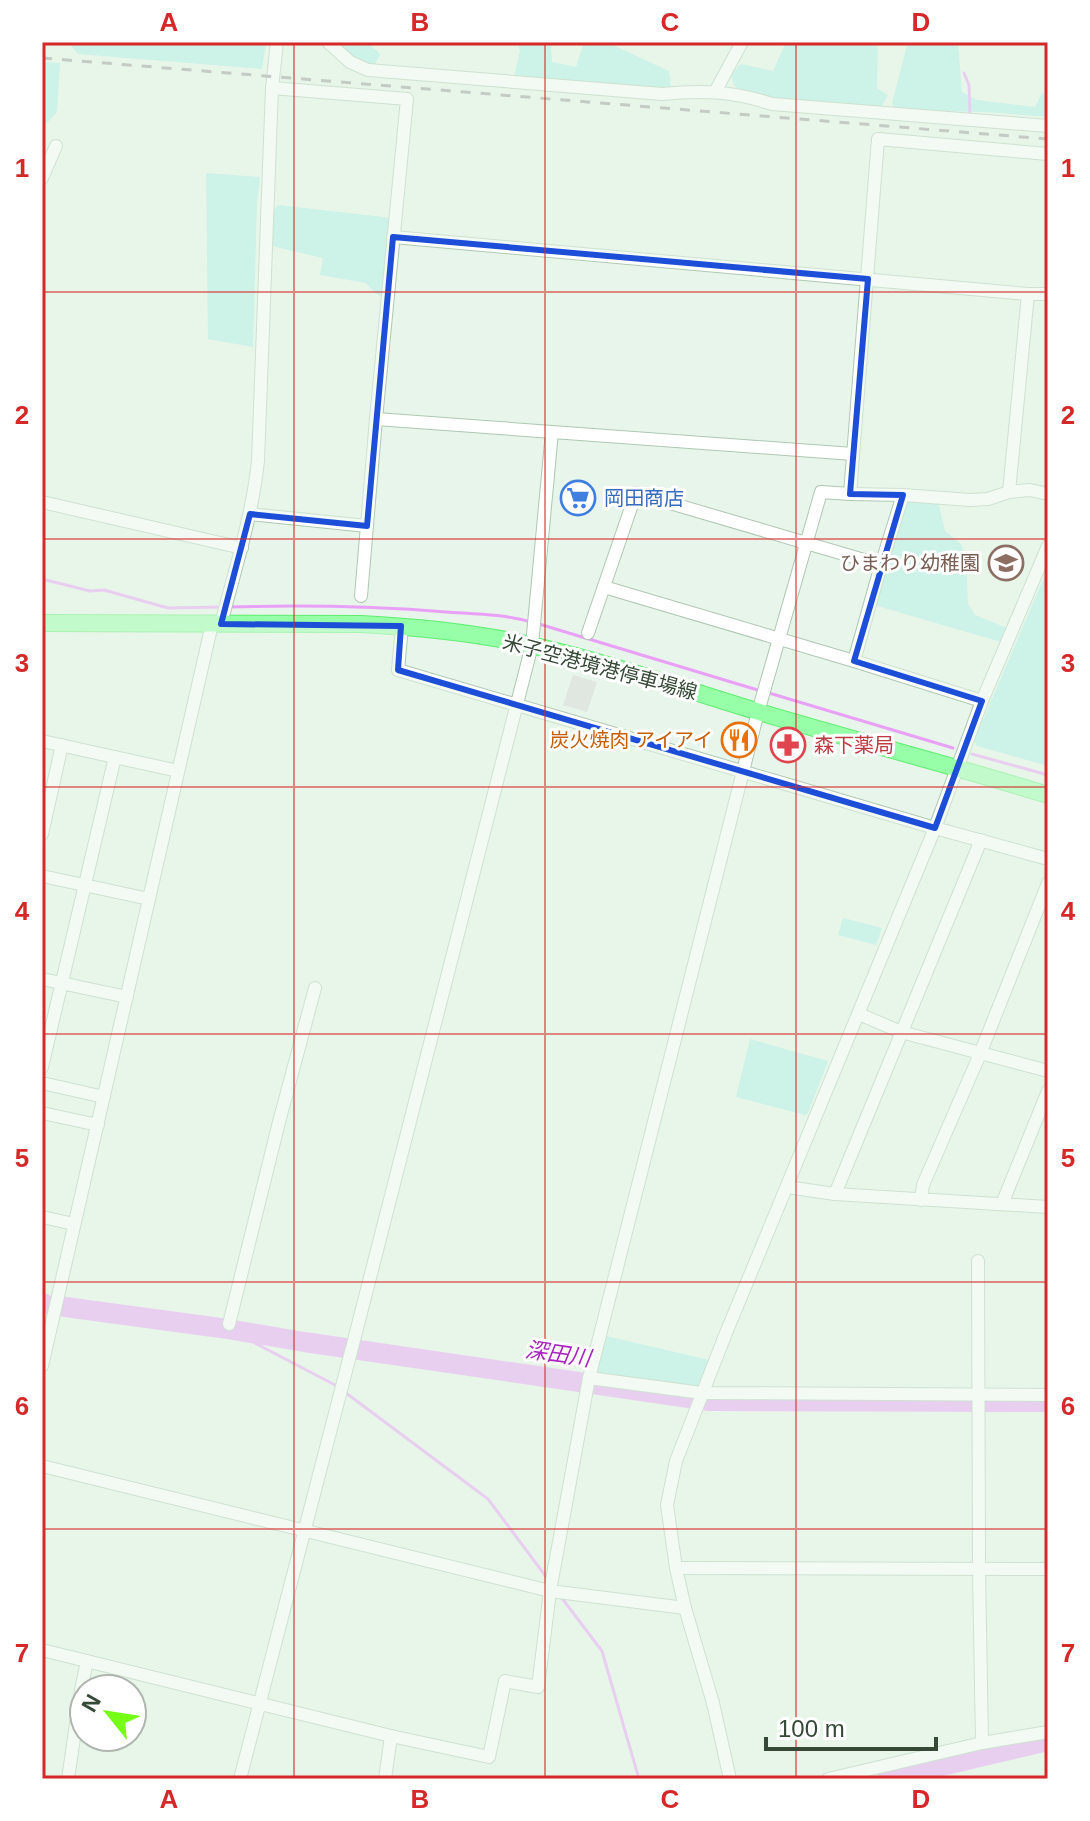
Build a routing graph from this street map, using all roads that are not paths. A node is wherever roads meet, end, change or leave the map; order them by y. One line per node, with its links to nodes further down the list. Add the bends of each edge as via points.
1 (277, 42): 4 (street)
2 (328, 42): 5 (street, via 368,70 662,94)
3 (742, 42): 5 (street)
4 (272, 88): 10 (street, via 407,99); 22 (street, via 258,446)
5 (715, 92): 6 (street, via 772,104)
6 (1048, 126)
7 (56, 146): 9 (street)
8 (1048, 154): 11 (street, via 878,139)
9 (42, 178)
10 (393, 237): 11 (street); 14 (street)
11 (868, 279): 12 (street); 16 (street)
12 (1028, 294): 13 (street); 17 (street)
13 (1048, 294)
14 (376, 419): 15 (street); 23 (street)
15 (552, 432): 16 (street); 35 (street)
16 (853, 454): 18 (street)
17 (1009, 492): 19 (street); 20 (street, via 970,500)
18 (850, 494): 20 (street); 24 (street, via 821,492)
19 (1048, 494)
20 (903, 495): 27 (street)
21 (42, 502): 26 (street)
22 (250, 514): 23 (street); 26 (street)
23 (367, 526): 29 (street)
24 (807, 543): 27 (street); 28 (street, via 636,493); 34 (street)
25 (1048, 546): 37 (street)
26 (242, 548): 31 (street)
27 (881, 565): 36 (street)
28 (604, 587): 33 (street); 34 (street)
29 (361, 596)
30 (42, 623): 31 (main road, 米子空港境港停車場線)
31 (216, 624): 32 (main road, 米子空港境港停車場線); 44 (street)
32 (402, 626): 35 (main road, 米子空港境港停車場線); 38 (street, via 398,670)
33 (588, 633)
34 (779, 639): 36 (street); 39 (street)
35 (532, 645): 38 (street); 39 (main road, 米子空港境港停車場線)
36 (854, 661): 37 (street)
37 (982, 701): 43 (street)
38 (517, 704): 45 (street); 85 (street)
39 (758, 712): 43 (main road, 米子空港境港停車場線); 45 (street)
40 (42, 741): 41 (street)
41 (62, 745): 42 (street); 48 (street)
42 (115, 757): 44 (street); 53 (street)
43 (957, 767): 46 (main road, 米子空港境港停車場線); 47 (street)
44 (178, 771): 54 (street)
45 (743, 771): 47 (street); 80 (street)
46 (1048, 795)
47 (935, 828): 49 (street); 59 (street)
48 (42, 834)
49 (981, 840): 50 (street); 60 (street)
50 (1048, 859)
51 (42, 876): 53 (street)
52 (1048, 883): 61 (street)
53 (85, 885): 54 (street); 56 (street)
54 (149, 899): 58 (street)
55 (42, 979): 56 (street)
56 (62, 983): 58 (street); 62 (street)
57 (315, 988): 78 (street)
58 (127, 997): 66 (street)
59 (859, 1014): 60 (street); 69 (street)
60 (901, 1032): 61 (street); 70 (street)
61 (980, 1054): 63 (street); 71 (street)
62 (42, 1067)
63 (1048, 1071)
64 (42, 1083): 66 (street)
65 (1048, 1091): 72 (street)
66 (104, 1097): 68 (street)
67 (42, 1113): 68 (street)
68 (98, 1125): 75 (street)
69 (787, 1187): 70 (street); 81 (street)
70 (835, 1194): 71 (street)
71 (921, 1200): 72 (street)
72 (1002, 1204): 73 (street)
73 (1048, 1207)
74 (42, 1217): 75 (street)
75 (74, 1224): 77 (street)
76 (978, 1261): 83 (street)
77 (48, 1311): 79 (street)
78 (229, 1324)
79 (42, 1366)
80 (589, 1378): 81 (street); 89 (street)
81 (702, 1393): 83 (street); 86 (street, via 676,1461 667,1505)
82 (1048, 1395): 83 (street)
83 (979, 1396): 87 (street)
84 (42, 1466): 85 (street)
85 (305, 1531): 89 (street); 93 (street)
86 (676, 1568): 87 (street); 90 (street)
87 (979, 1569): 88 (street); 96 (street)
88 (1048, 1569)
89 (550, 1591): 90 (street); 95 (street, via 538,1687 505,1681 489,1757)
90 (685, 1608): 100 (street)
91 (42, 1650): 92 (street)
92 (87, 1661): 93 (street); 97 (street)
93 (260, 1704): 95 (street); 98 (street)
94 (1048, 1732): 96 (street)
95 (391, 1736): 99 (street)
96 (982, 1743): 101 (street)
97 (68, 1779)
98 (240, 1779)
99 (385, 1779)
100 (730, 1779)
101 (828, 1779)

